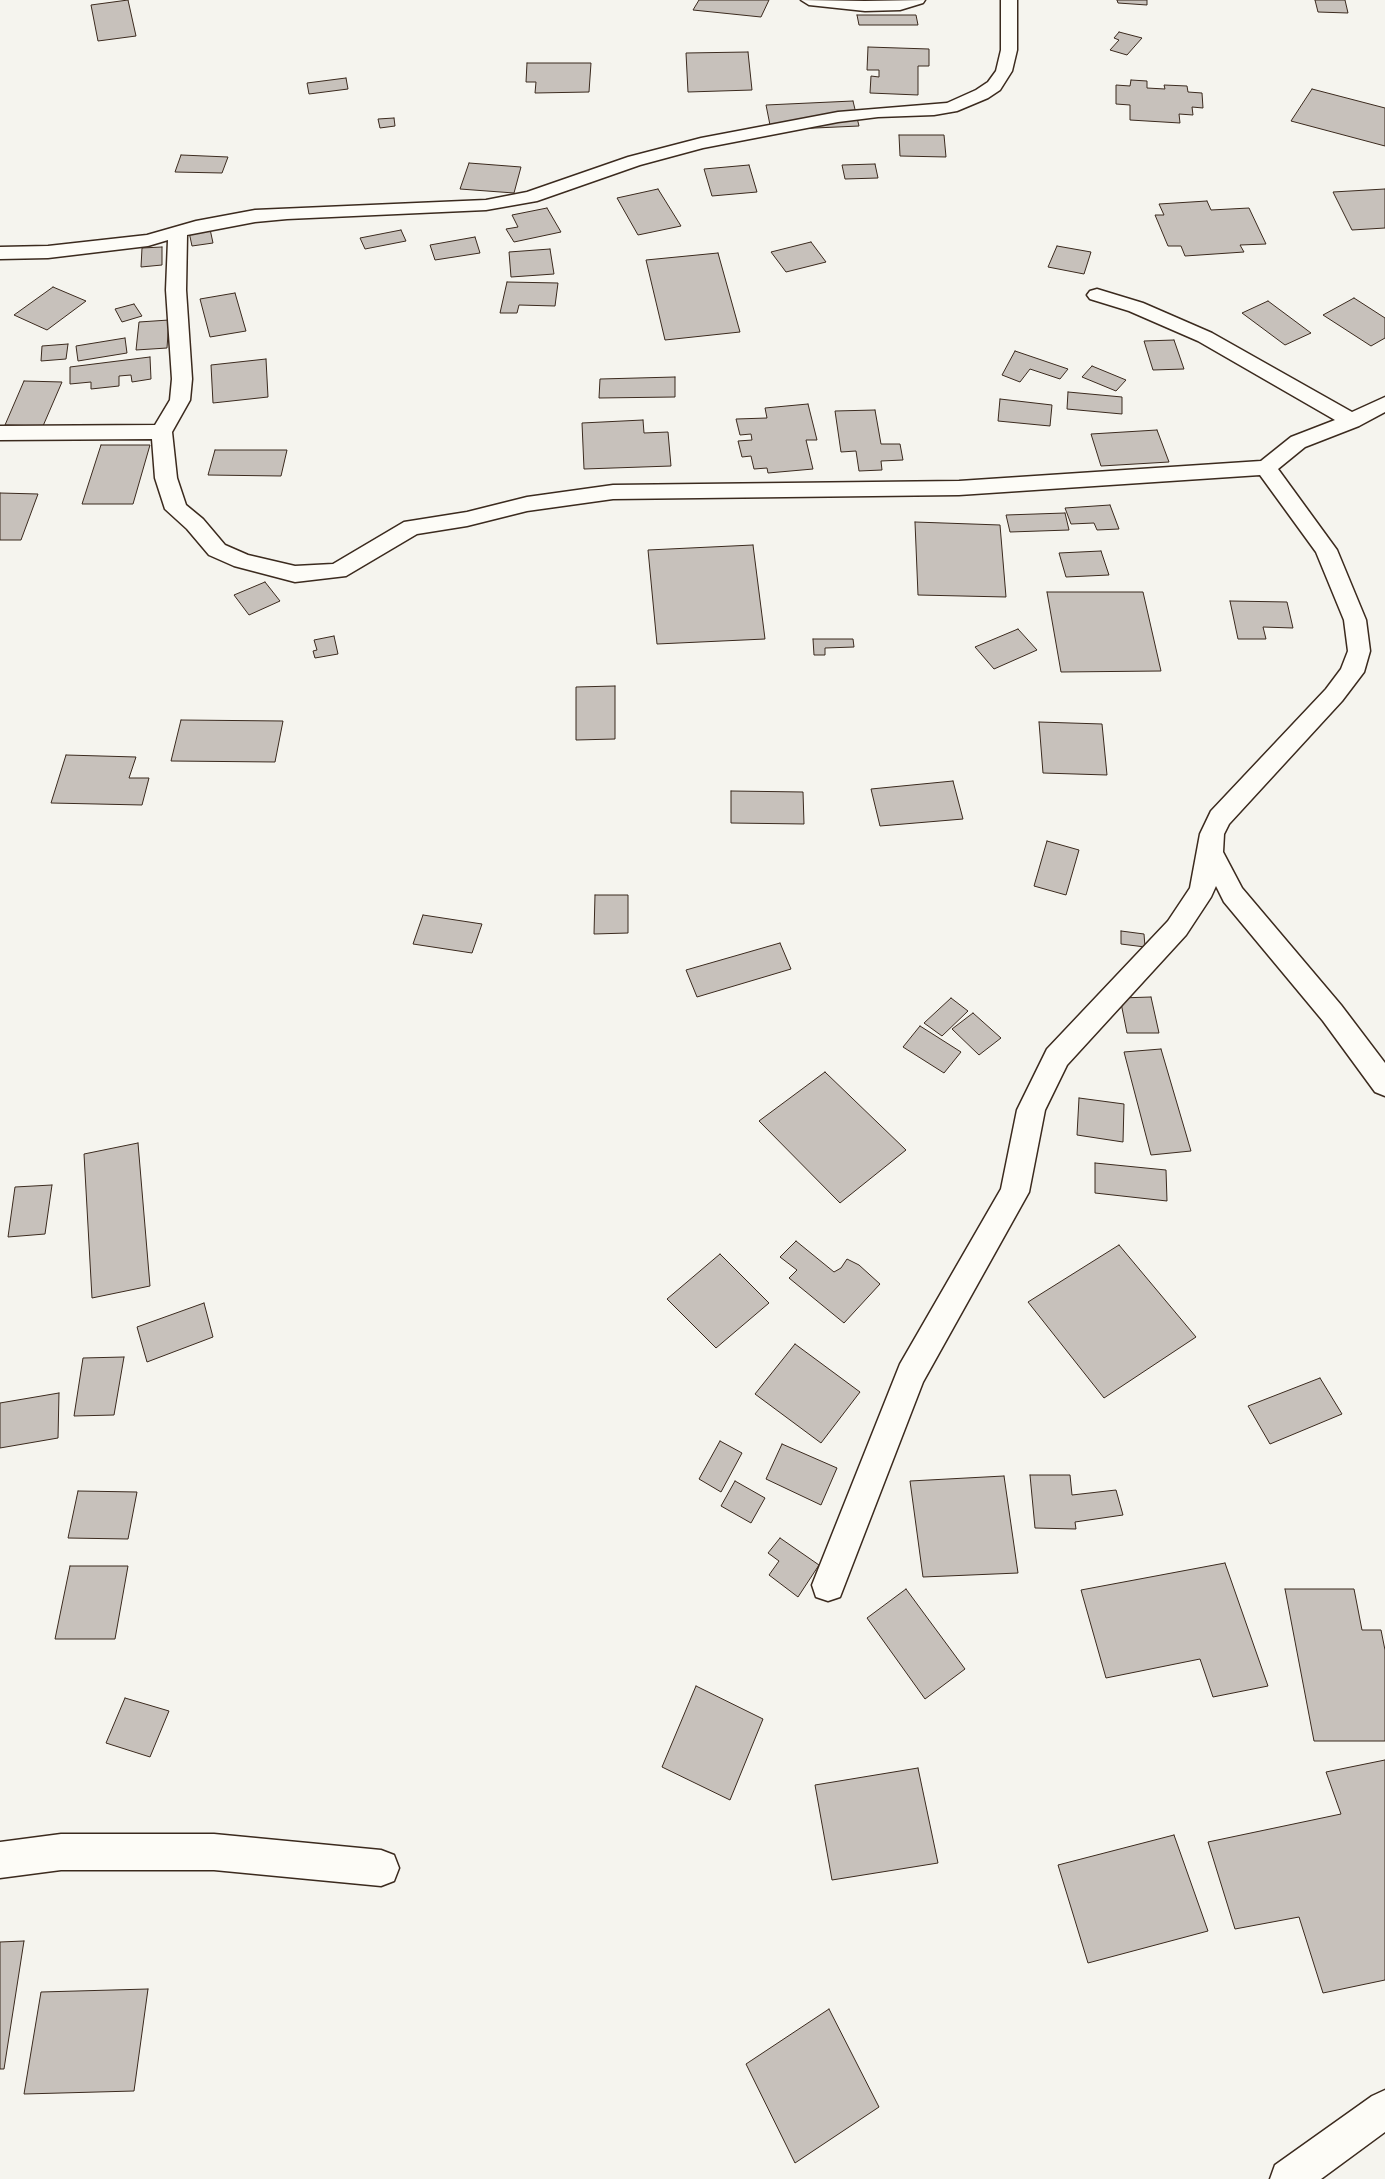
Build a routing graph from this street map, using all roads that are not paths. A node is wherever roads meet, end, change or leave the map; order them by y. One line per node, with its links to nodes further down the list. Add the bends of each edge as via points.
1 (809, 0): 2 (street, via 865,6 900,5)
2 (917, 0)
3 (1009, 0): 4 (street, via 1009,50 1004,70 994,86 951,107 838,117 701,143 634,161 531,197 486,205 287,212)
4 (178, 232): 5 (street, via 91,248); 10 (street, via 176,290 182,379 180,400)
5 (0, 253)
6 (1097, 294): 8 (street, via 1206,337)
7 (1385, 404): 8 (street)
8 (1352, 421): 11 (street, via 1298,442)
9 (0, 432): 10 (street)
10 (162, 432): 11 (street, via 166,478 176,509 195,524 217,550 242,561 295,574 338,571 412,527 467,519 526,504 612,492 959,488)
11 (1266, 468): 12 (street, via 1326,550 1355,620 1359,651 1352,672 1334,695 1220,818 1212,834)
12 (1210, 852): 13 (street, via 1233,895 1332,1014); 14 (street, via 1202,890 1177,928 1057,1057 1031,1110 1014,1192 911,1374)
13 (1385, 1084)
14 (828, 1585)
15 (0, 1860): 16 (street, via 61,1852 214,1852)
16 (381, 1868)
17 (1385, 2108): 18 (street)
18 (1289, 2179)

